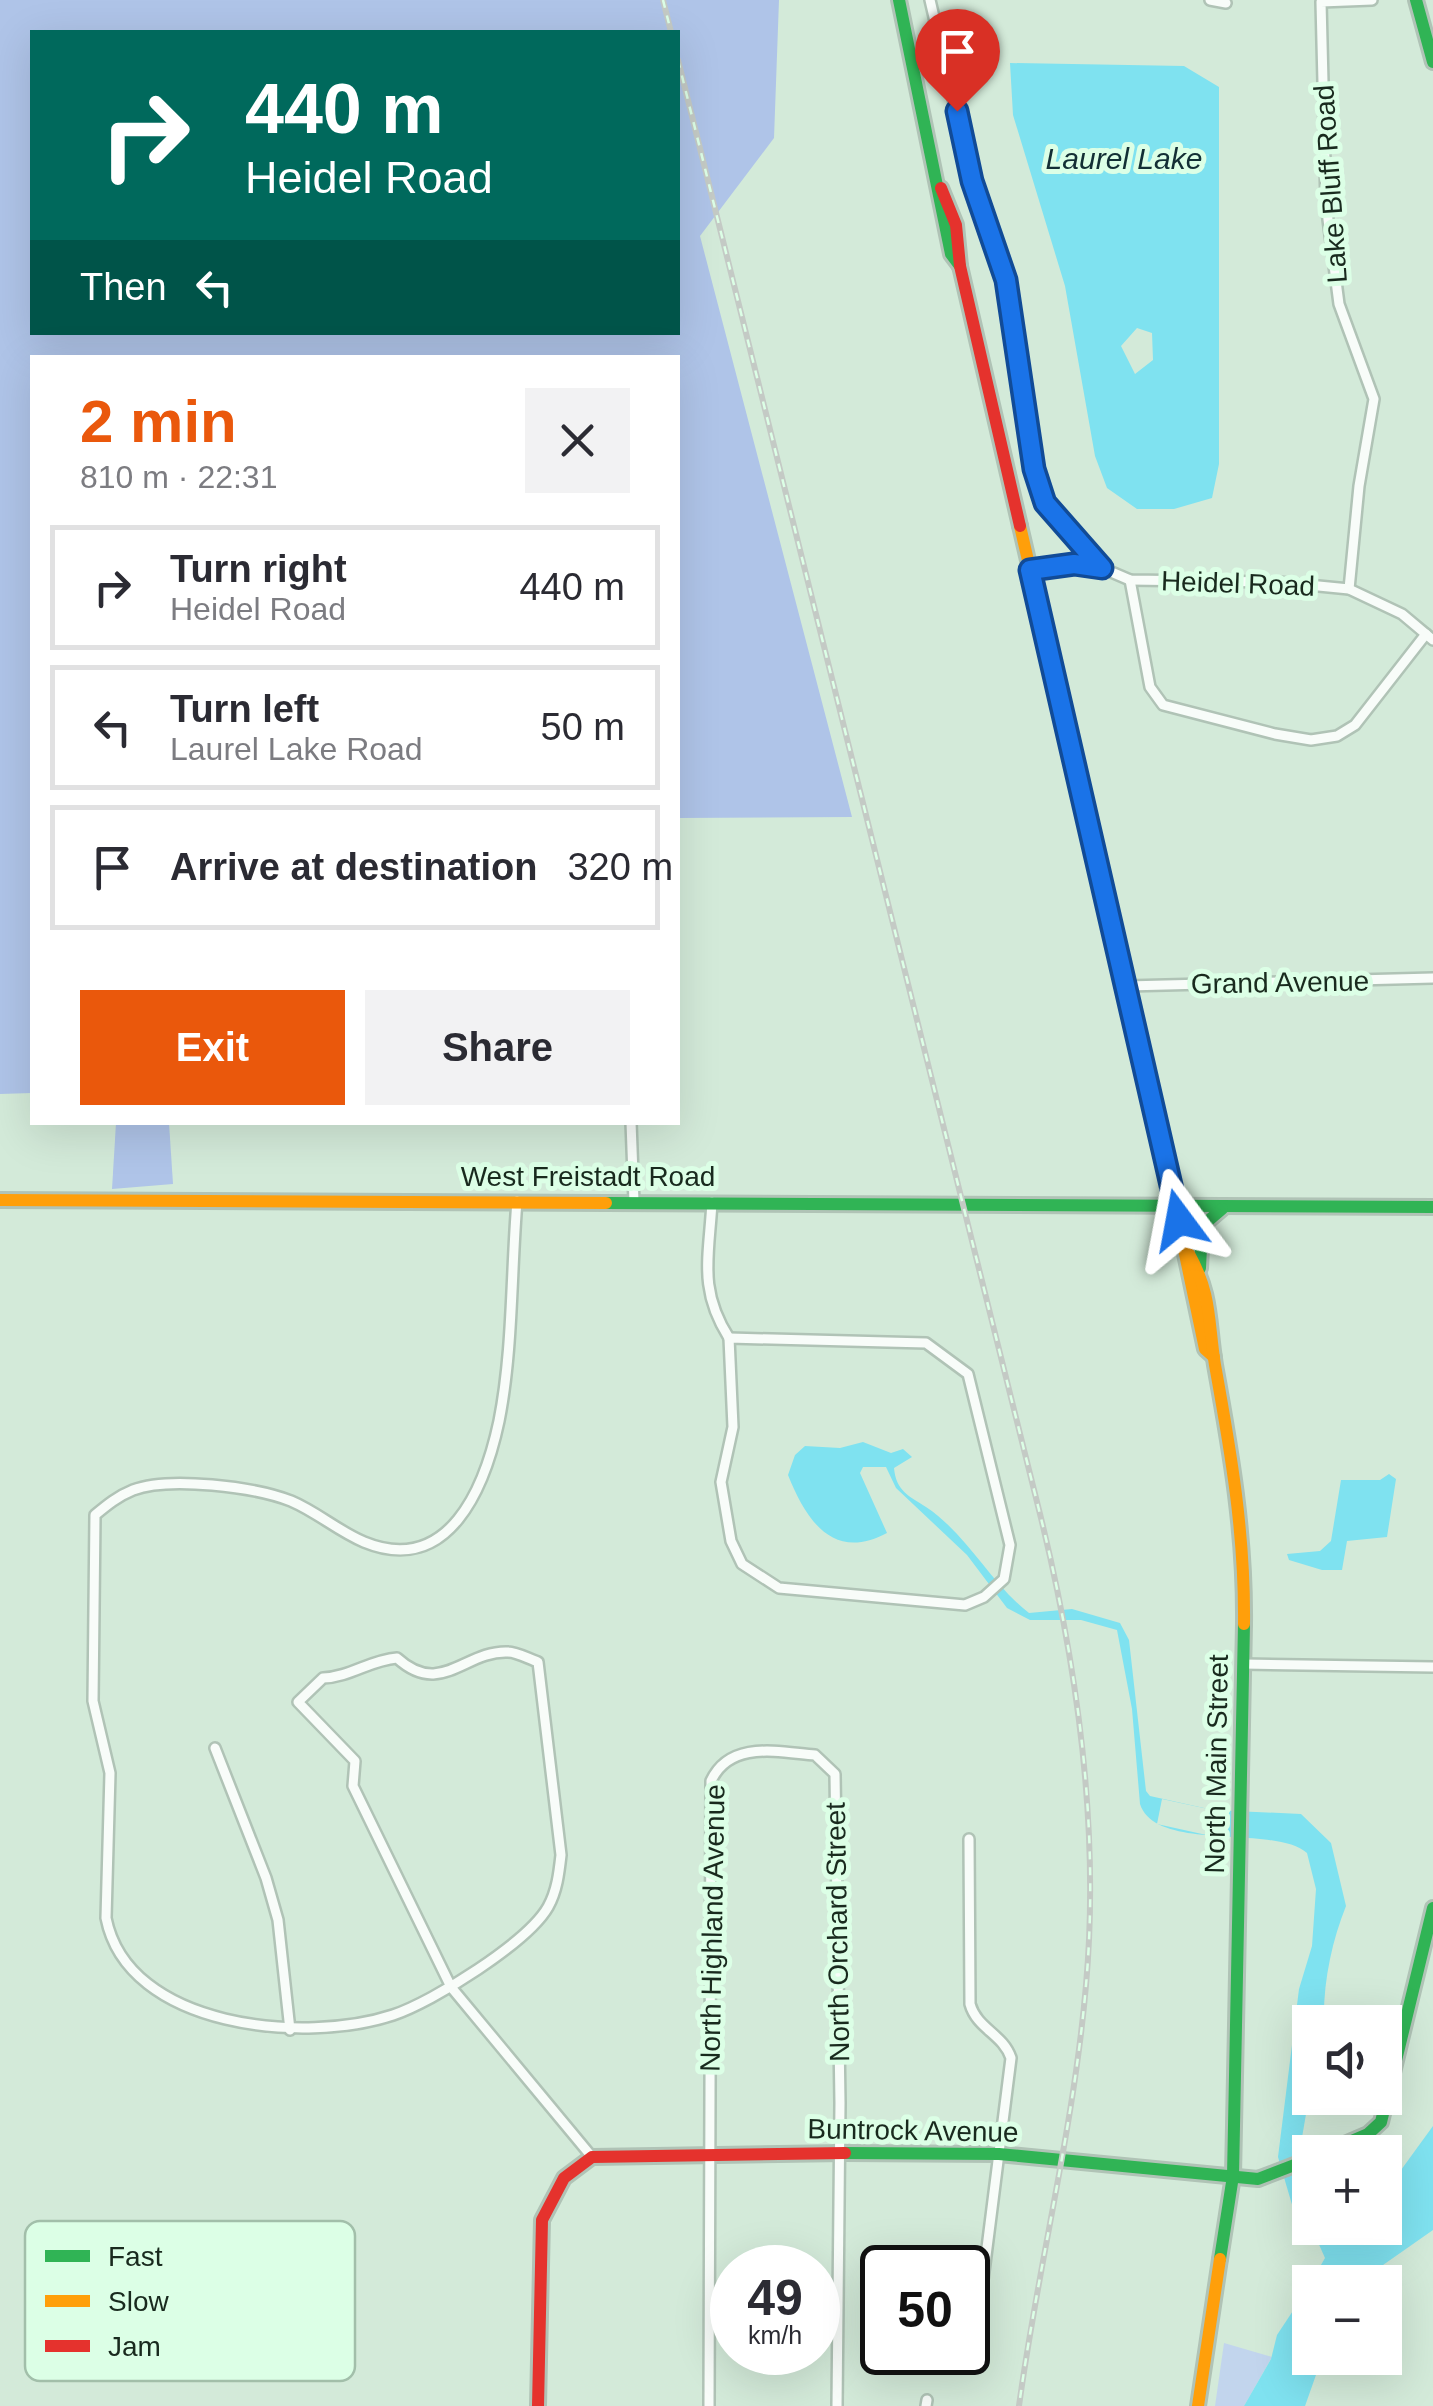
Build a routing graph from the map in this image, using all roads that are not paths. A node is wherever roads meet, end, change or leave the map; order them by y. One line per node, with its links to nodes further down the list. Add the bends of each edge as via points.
1 (899, 0): 9 (street, North Main Street)
2 (930, 0): 8 (street, via 972,181 1006,280 1034,469 1045,503)
3 (1210, 0): 6 (street)
4 (1372, 0): 11 (street, Lake Bluff Road, via 1321,2 1326,204 1339,304 1374,399)
5 (1416, 0): 7 (street)
6 (1226, 3)
7 (1433, 62)
8 (1102, 568): 9 (street, Heidel Road); 10 (street, Heidel Road)
9 (1030, 570): 14 (street, North Main Street)
10 (1130, 580): 11 (street, Heidel Road); 12 (street, via 1150,687 1163,704 1275,734 1338,736)
11 (1349, 590): 12 (street, Heidel Road, via 1393,609)
12 (1430, 637)
13 (1433, 978): 14 (street, Grand Avenue)
14 (1127, 986): 20 (street, North Main Street)
15 (631, 1125): 18 (street)
16 (0, 1200): 17 (street, West Freistadt Road)
17 (517, 1201): 18 (street, West Freistadt Road); 34 (street, via 500,1418 460,1524 429,1543 392,1548 366,1543 272,1496 162,1485 136,1488 95,1515 93,1701 110,1772 111,1940 138,1977 173,1999 220,2019)
18 (634, 1202): 19 (street, West Freistadt Road)
19 (712, 1202): 20 (street, West Freistadt Road); 25 (street, via 706,1289)
20 (1175, 1206): 21 (street, West Freistadt Road); 23 (street, North Main Street)
21 (1229, 1207): 22 (street, West Freistadt Road); 24 (street, via 1208,1216 1200,1229)
22 (1433, 1207)
23 (1187, 1251): 24 (street, North Main Street); 26 (street, North Main Street, via 1205,1349)
24 (1200, 1272): 26 (street, North Main Street)
25 (728, 1338): 25 (street, via 734,1403 721,1482 742,1564 779,1588 965,1605 1000,1582 1010,1545 972,1384 954,1360 926,1343)
26 (1214, 1356): 27 (street, North Main Street, via 1242,1517)
27 (1243, 1664): 28 (street); 41 (street, North Main Street)
28 (1433, 1667)
29 (215, 1748): 34 (street, via 270,1892)
30 (776, 1752): 36 (street, North Highland Avenue, via 745,1751 719,1764 711,1780); 38 (street, North Orchard Street, via 815,1756 835,1774)
31 (969, 1839): 37 (street, via 970,2004 1011,2058)
32 (1433, 1908): 35 (street, via 1381,2122)
33 (450, 1988): 33 (street, via 352,1786 355,1761 298,1702 323,1678 344,1677 383,1659 397,1658 407,1668 436,1675 507,1652 538,1662 559,1878 546,1911); 34 (street, via 392,2016); 39 (street)
34 (290, 2030)
35 (1366, 2135)
36 (708, 2153): 38 (street, Buntrock Avenue); 39 (street, Buntrock Avenue); 44 (street, North Highland Avenue)
37 (999, 2154): 38 (street, Buntrock Avenue); 41 (street, Buntrock Avenue); 42 (street)
38 (839, 2155): 45 (street, North Orchard Street)
39 (592, 2157): 43 (street, via 564,2178 542,2220)
40 (1292, 2167): 41 (street, Buntrock Avenue, via 1258,2178)
41 (1233, 2176): 46 (street, North Main Street)
42 (987, 2245)
43 (538, 2406)
44 (708, 2406)
45 (838, 2406)
46 (1198, 2406)

